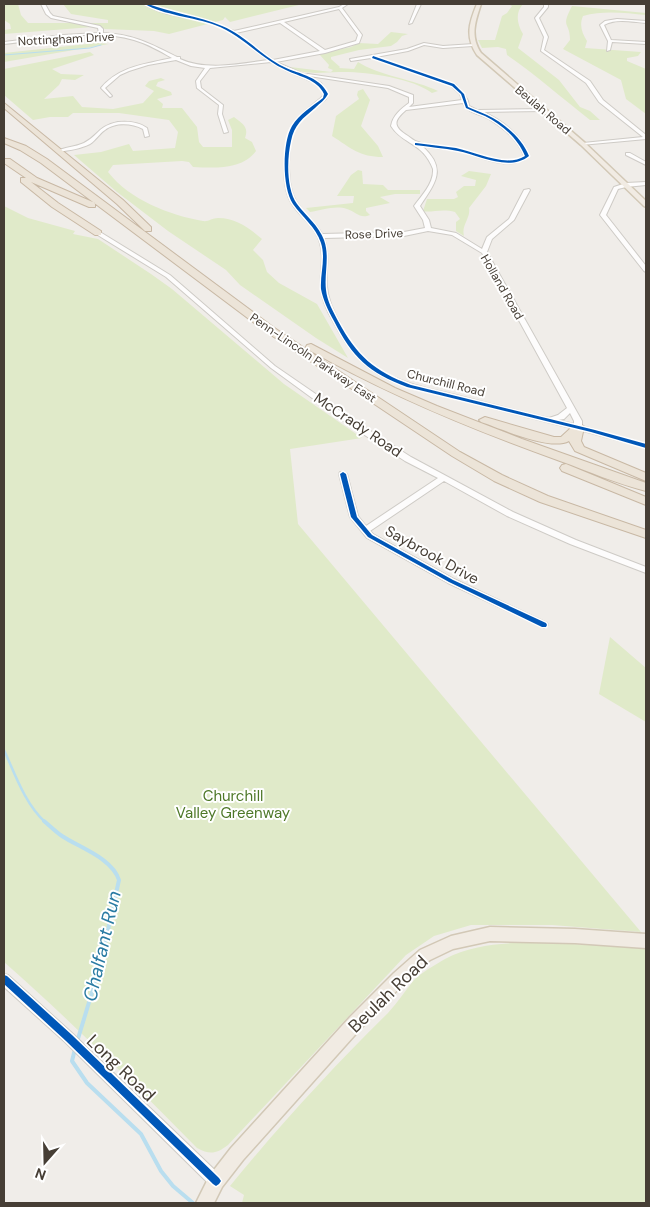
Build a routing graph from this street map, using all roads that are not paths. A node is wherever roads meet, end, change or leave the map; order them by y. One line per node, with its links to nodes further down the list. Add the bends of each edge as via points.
1 (43, 4): 12 (street, via 52,17 99,27)
2 (146, 4): 11 (street, Churchill Road)
3 (346, 4): 7 (street)
4 (419, 4): 9 (street)
5 (479, 4): 18 (main road, via 470,29)
6 (546, 4): 36 (street, via 537,18 546,37 542,50 588,82 601,101)
7 (340, 8): 8 (street); 20 (street, Nottingham Drive, via 360,38 349,46)
8 (280, 21): 11 (street); 20 (street)
9 (410, 22)
10 (646, 22): 14 (street, via 619,20 604,23 602,25)
11 (235, 32): 23 (street, Churchill Road)
12 (101, 34): 15 (street, Nottingham Drive); 22 (street, Nottingham Drive, via 140,39)
13 (422, 34): 17 (street)
14 (610, 41): 16 (street); 19 (street)
15 (4, 43)
16 (646, 43)
17 (424, 44): 18 (street, via 443,47); 21 (street)
18 (473, 45): 31 (main road, Beulah Road, via 486,61)
19 (608, 50)
20 (323, 52): 23 (street, Nottingham Drive)
21 (373, 57): 24 (street); 28 (street, via 453,85)
22 (179, 58): 25 (street, Nottingham Drive); 27 (street, via 119,72 102,88)
23 (271, 60): 25 (street, Nottingham Drive); 26 (street, Churchill Road)
24 (351, 60)
25 (208, 67): 33 (street, via 198,81 199,88 221,105 220,114)
26 (302, 76): 30 (street, via 314,75 399,90 412,99 412,103); 52 (street, Churchill Road, via 318,82 326,94 292,128 286,179 288,194)
27 (110, 96)
28 (466, 101): 30 (street); 32 (street, via 467,106)
29 (4, 105): 40 (highway)
30 (403, 109): 38 (street, via 394,119 394,129)
31 (544, 110): 32 (street); 39 (main road, Beulah Road)
32 (476, 111): 38 (street, via 492,119 514,138 526,152 526,158 498,161 459,150)
33 (226, 132)
34 (4, 135): 49 (highway, Penn-Lincoln Parkway East, via 44,153)
35 (146, 136): 40 (street, via 142,126 114,125 104,128 89,142)
36 (646, 138): 39 (street)
37 (4, 140): 48 (highway, Penn-Lincoln Parkway East, via 36,156)
38 (416, 144): 50 (street, via 429,156 436,172 417,206)
39 (583, 144): 45 (main road, Beulah Road)
40 (59, 151): 49 (highway)
41 (628, 154): 43 (street)
42 (5, 159): 48 (highway, via 34,180); 51 (highway, via 39,193)
43 (646, 164)
44 (646, 184): 45 (street)
45 (626, 185): 47 (main road, Beulah Road); 54 (street, via 614,189 603,215)
46 (527, 190): 53 (street, via 512,220 489,238)
47 (646, 205)
48 (116, 215): 55 (highway, Penn-Lincoln Parkway East)
49 (148, 229): 56 (highway, Penn-Lincoln Parkway East, via 278,326 331,359)
50 (428, 229): 52 (street, Rose Drive, via 404,234); 53 (street, Holland Road, via 454,234)
51 (98, 233): 64 (street, McCrady Road, via 168,276 288,378 374,438)
52 (320, 236): 58 (street, Churchill Road, via 325,253 323,284 326,299 348,343 370,368 409,386)
53 (484, 252): 57 (street, Holland Road)
54 (646, 270)
55 (298, 349): 67 (highway, via 410,405); 69 (highway, Penn-Lincoln Parkway East, via 483,470 560,506)
56 (396, 391): 59 (highway, via 552,440 564,440); 60 (highway, Penn-Lincoln Parkway East)
57 (571, 409): 58 (street); 59 (street, Holland Road)
58 (550, 420): 59 (street, Churchill Road)
59 (578, 427): 61 (street, Churchill Road); 63 (highway, via 575,441 579,449)
60 (515, 441): 65 (highway, Penn-Lincoln Parkway East); 66 (highway)
61 (646, 446)
62 (343, 474): 68 (street, Saybrook Drive, via 352,512)
63 (646, 477)
64 (442, 479): 68 (street); 70 (street, McCrady Road, via 537,526)
65 (646, 488)
66 (646, 496)
67 (646, 501)
68 (365, 531): 71 (street, Saybrook Drive, via 451,581)
69 (646, 534)
70 (646, 570)
71 (544, 625)
72 (646, 941): 74 (main road, Beulah Road, via 490,934 451,943 425,955 356,1022 237,1154)
73 (4, 979): 74 (street, Long Road, via 83,1052)
74 (210, 1193)

